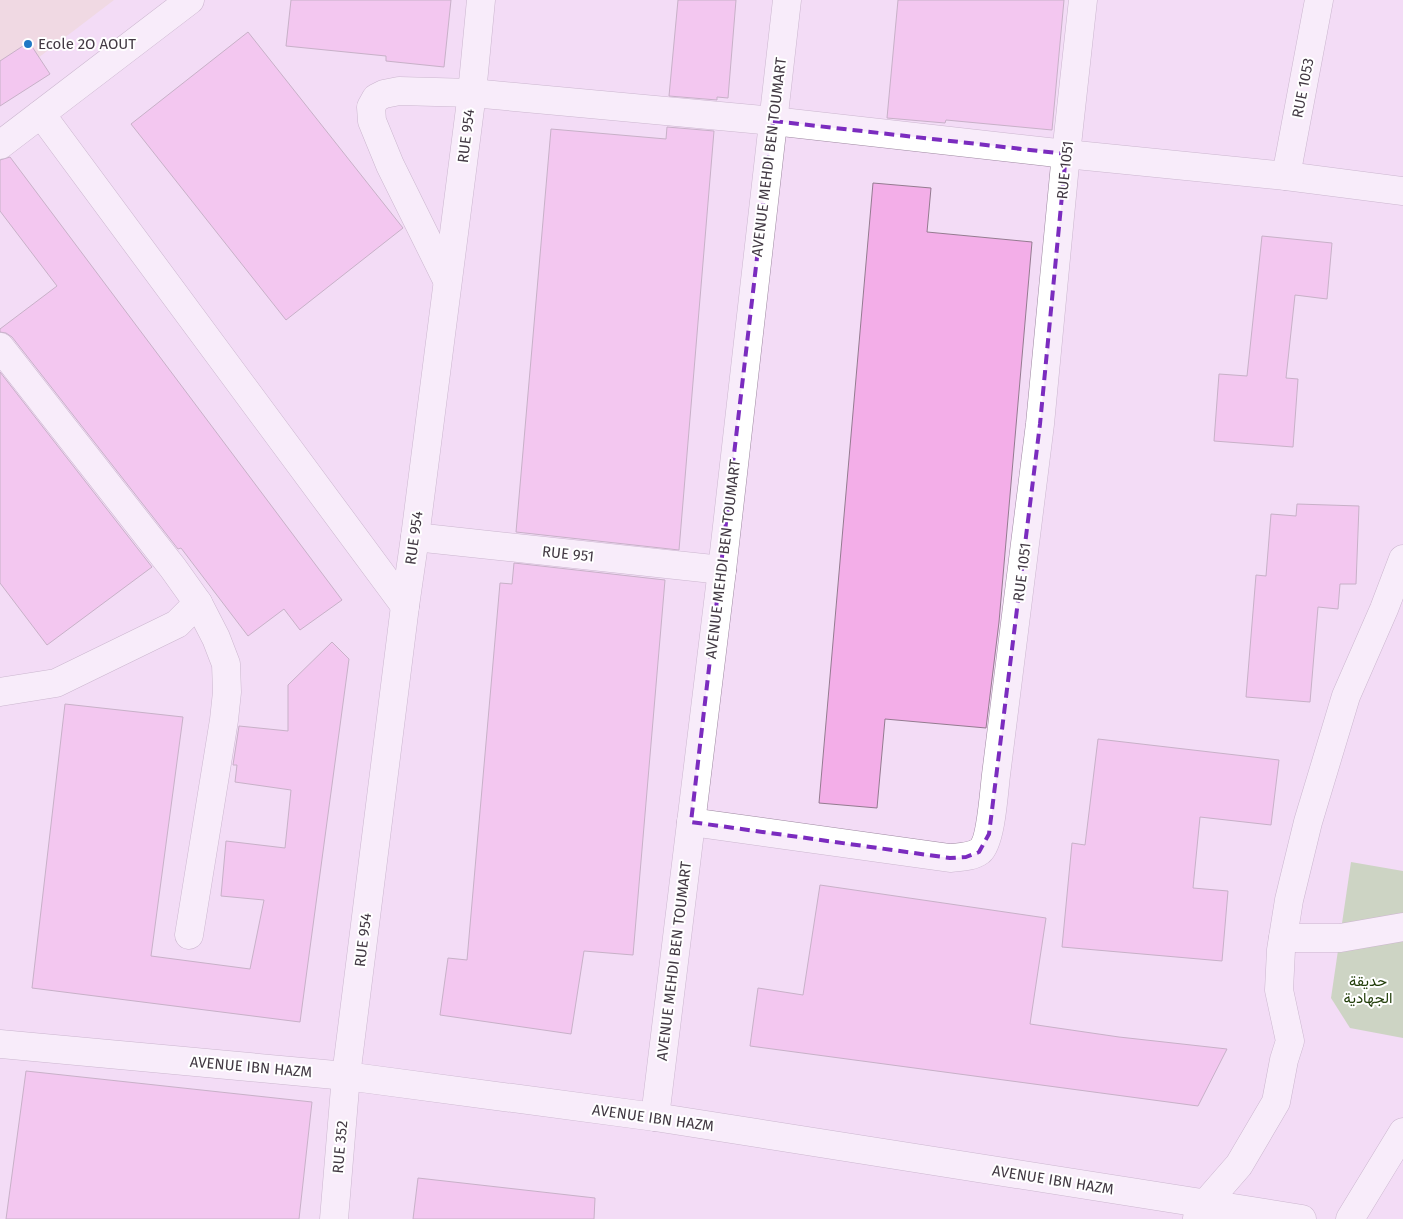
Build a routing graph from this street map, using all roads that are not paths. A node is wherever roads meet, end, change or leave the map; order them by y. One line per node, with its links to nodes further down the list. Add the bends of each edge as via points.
1 (190, 0): 7 (street)
2 (482, 0): 6 (street, RUE 954)
3 (787, 0): 8 (street, AVENUE MEHDI BEN TOUMART)
4 (1083, 0): 10 (street, RUE 1051)
5 (1320, 0): 11 (street, RUE 1053)
6 (472, 93): 8 (street); 13 (street, RUE 954); 13 (street, via 399,91 376,98 371,107 372,121 390,165)
7 (41, 114): 9 (street); 19 (street)
8 (773, 121): 10 (street); 17 (street, AVENUE MEHDI BEN TOUMART)
9 (0, 145)
10 (1066, 154): 11 (street); 21 (street, RUE 1051, via 1040,424 996,775 984,846 979,852 950,858)
11 (1286, 176): 12 (street)
12 (1403, 191)
13 (447, 280): 15 (street, RUE 954)
14 (0, 347): 18 (street)
15 (415, 537): 17 (street, RUE 951); 19 (street, RUE 954)
16 (1403, 559): 24 (street, via 1346,696 1308,822)
17 (722, 570): 21 (street, AVENUE MEHDI BEN TOUMART)
18 (198, 604): 20 (street, via 177,624 56,683); 23 (street, via 226,664 227,692)
19 (405, 606): 26 (street, RUE 954)
20 (0, 692)
21 (691, 822): 27 (street, AVENUE MEHDI BEN TOUMART)
22 (1403, 926): 24 (street, via 1340,938)
23 (189, 935)
24 (1283, 938): 29 (street, via 1279,990 1290,1041 1276,1102 1239,1165)
25 (0, 1044): 26 (street, AVENUE IBN HAZM)
26 (346, 1076): 27 (street, AVENUE IBN HAZM); 30 (street, RUE 352)
27 (655, 1118): 29 (street, AVENUE IBN HAZM)
28 (1403, 1132): 32 (street)
29 (1201, 1212): 31 (street, AVENUE IBN HAZM)
30 (334, 1219)
31 (1302, 1219)
32 (1350, 1219)

